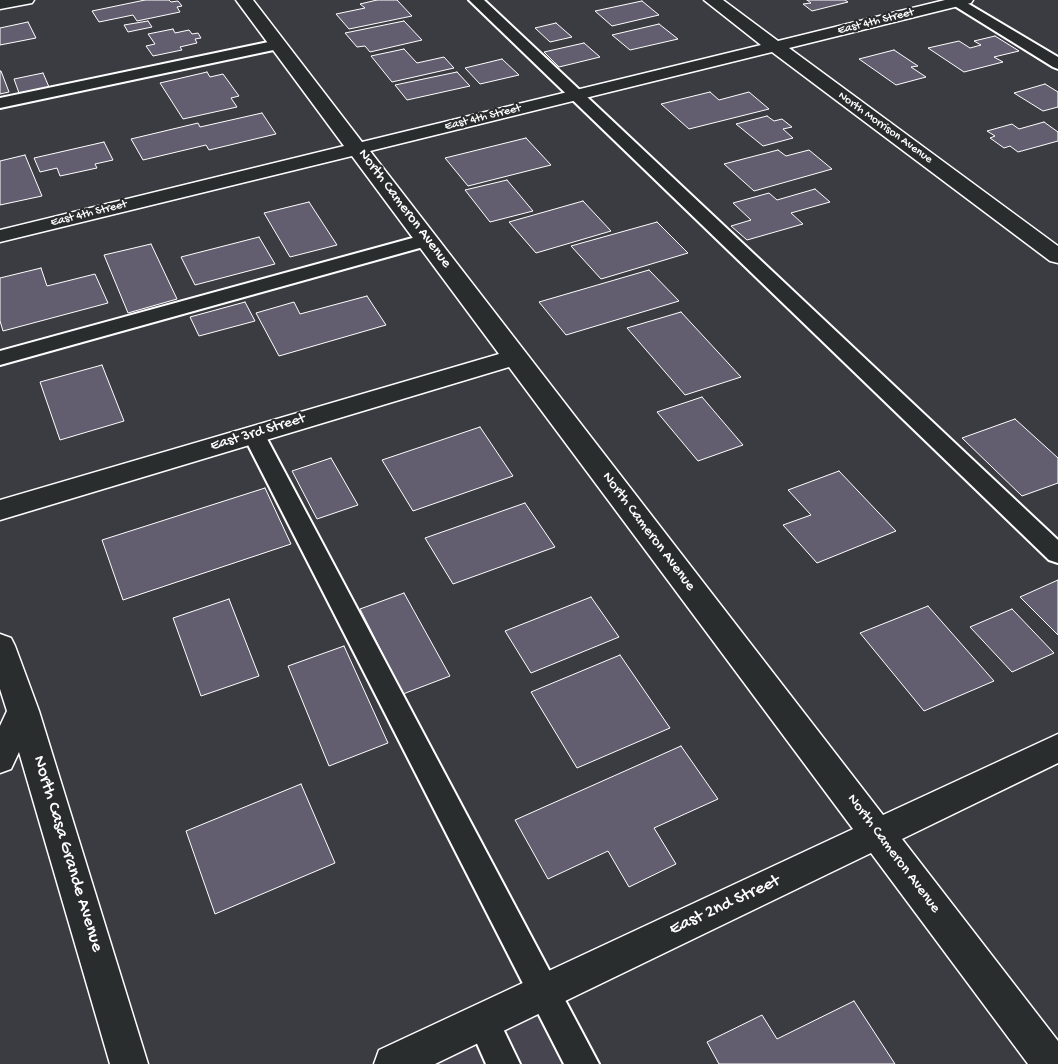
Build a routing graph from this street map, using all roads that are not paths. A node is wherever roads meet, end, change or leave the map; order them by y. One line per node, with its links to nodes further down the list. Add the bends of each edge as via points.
1 (26, 0): 6 (street)
2 (244, 0): 7 (street, North Cameron Avenue)
3 (476, 0): 10 (lane)
4 (712, 0): 8 (street, North Morrison Avenue)
5 (958, 1): 8 (street, East 4th Street); 9 (lane)
6 (0, 4)
7 (278, 45): 11 (lane); 12 (street, North Cameron Avenue)
8 (776, 46): 10 (street, East 4th Street); 15 (street, North Morrison Avenue)
9 (1058, 64)
10 (576, 95): 12 (street, East 4th Street); 20 (lane)
11 (0, 103)
12 (358, 149): 13 (street, East 4th Street); 14 (street, North Cameron Avenue)
13 (0, 236)
14 (427, 240): 16 (street, North Cameron Avenue); 17 (lane)
15 (1058, 256)
16 (516, 357): 18 (street, East 3rd Street); 25 (street, North Cameron Avenue)
17 (0, 358)
18 (254, 434): 19 (street, East 3rd Street); 26 (lane)
19 (0, 510)
20 (1058, 554)
21 (0, 646): 22 (street, North Casa Grande Avenue)
22 (23, 711): 24 (street); 28 (street, North Casa Grande Avenue)
23 (1058, 748): 25 (street, East 2nd Street)
24 (0, 759)
25 (877, 833): 26 (street, East 2nd Street); 32 (street, North Cameron Avenue)
26 (545, 991): 27 (street, East 2nd Street); 31 (lane)
27 (483, 1021): 29 (street, East 2nd Street); 30 (lane)
28 (129, 1064)
29 (393, 1064)
30 (503, 1064)
31 (582, 1064)
32 (1052, 1064)

